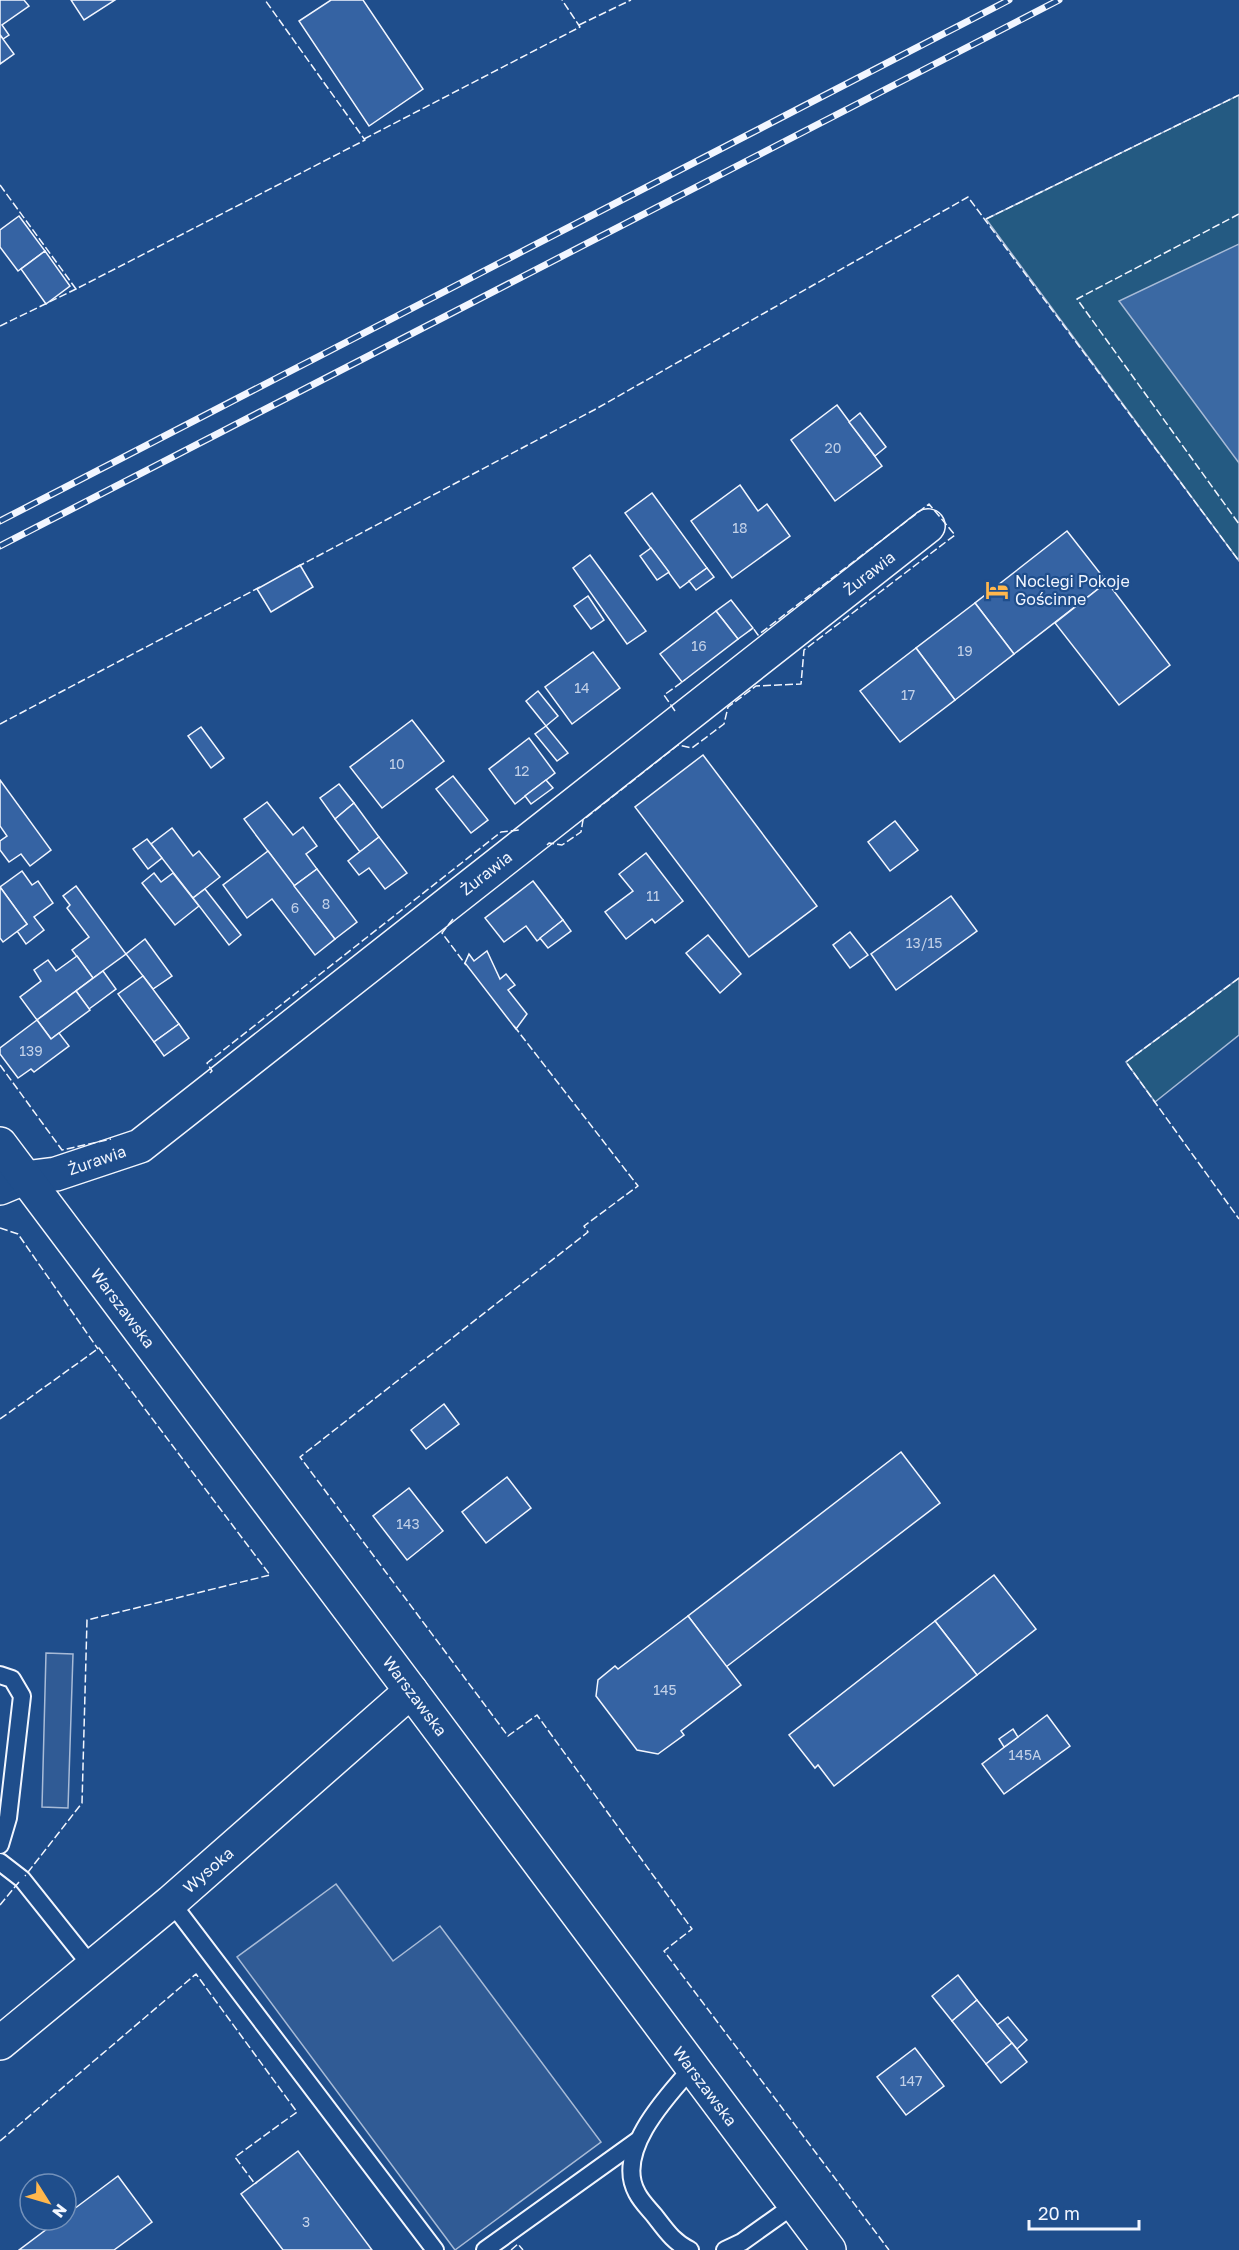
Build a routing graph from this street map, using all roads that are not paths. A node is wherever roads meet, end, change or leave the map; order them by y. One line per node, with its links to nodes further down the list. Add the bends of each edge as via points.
1 (928, 526): 3 (main road, Żurawia, via 140,1146 56,1174)
2 (0, 1144): 3 (main road, Warszawska)
3 (12, 1183): 5 (main road, Warszawska)
4 (0, 1675): 6 (lane, via 12,1679 22,1696 8,1818)
5 (411, 1691): 8 (main road, Wysoka); 11 (main road, Warszawska)
6 (0, 1845)
7 (0, 1862): 9 (lane, via 22,1879)
8 (171, 1902): 9 (main road, Wysoka); 14 (lane)
9 (93, 1968): 10 (main road, Wysoka)
10 (0, 2043)
11 (692, 2068): 12 (lane, via 661,2102); 13 (main road, Warszawska)
12 (637, 2141): 15 (lane); 16 (lane, via 632,2170 636,2192 675,2243)
13 (794, 2205): 17 (lane); 18 (main road, Warszawska)
14 (435, 2250)
15 (485, 2250)
16 (690, 2250)
17 (725, 2250)
18 (829, 2250)

